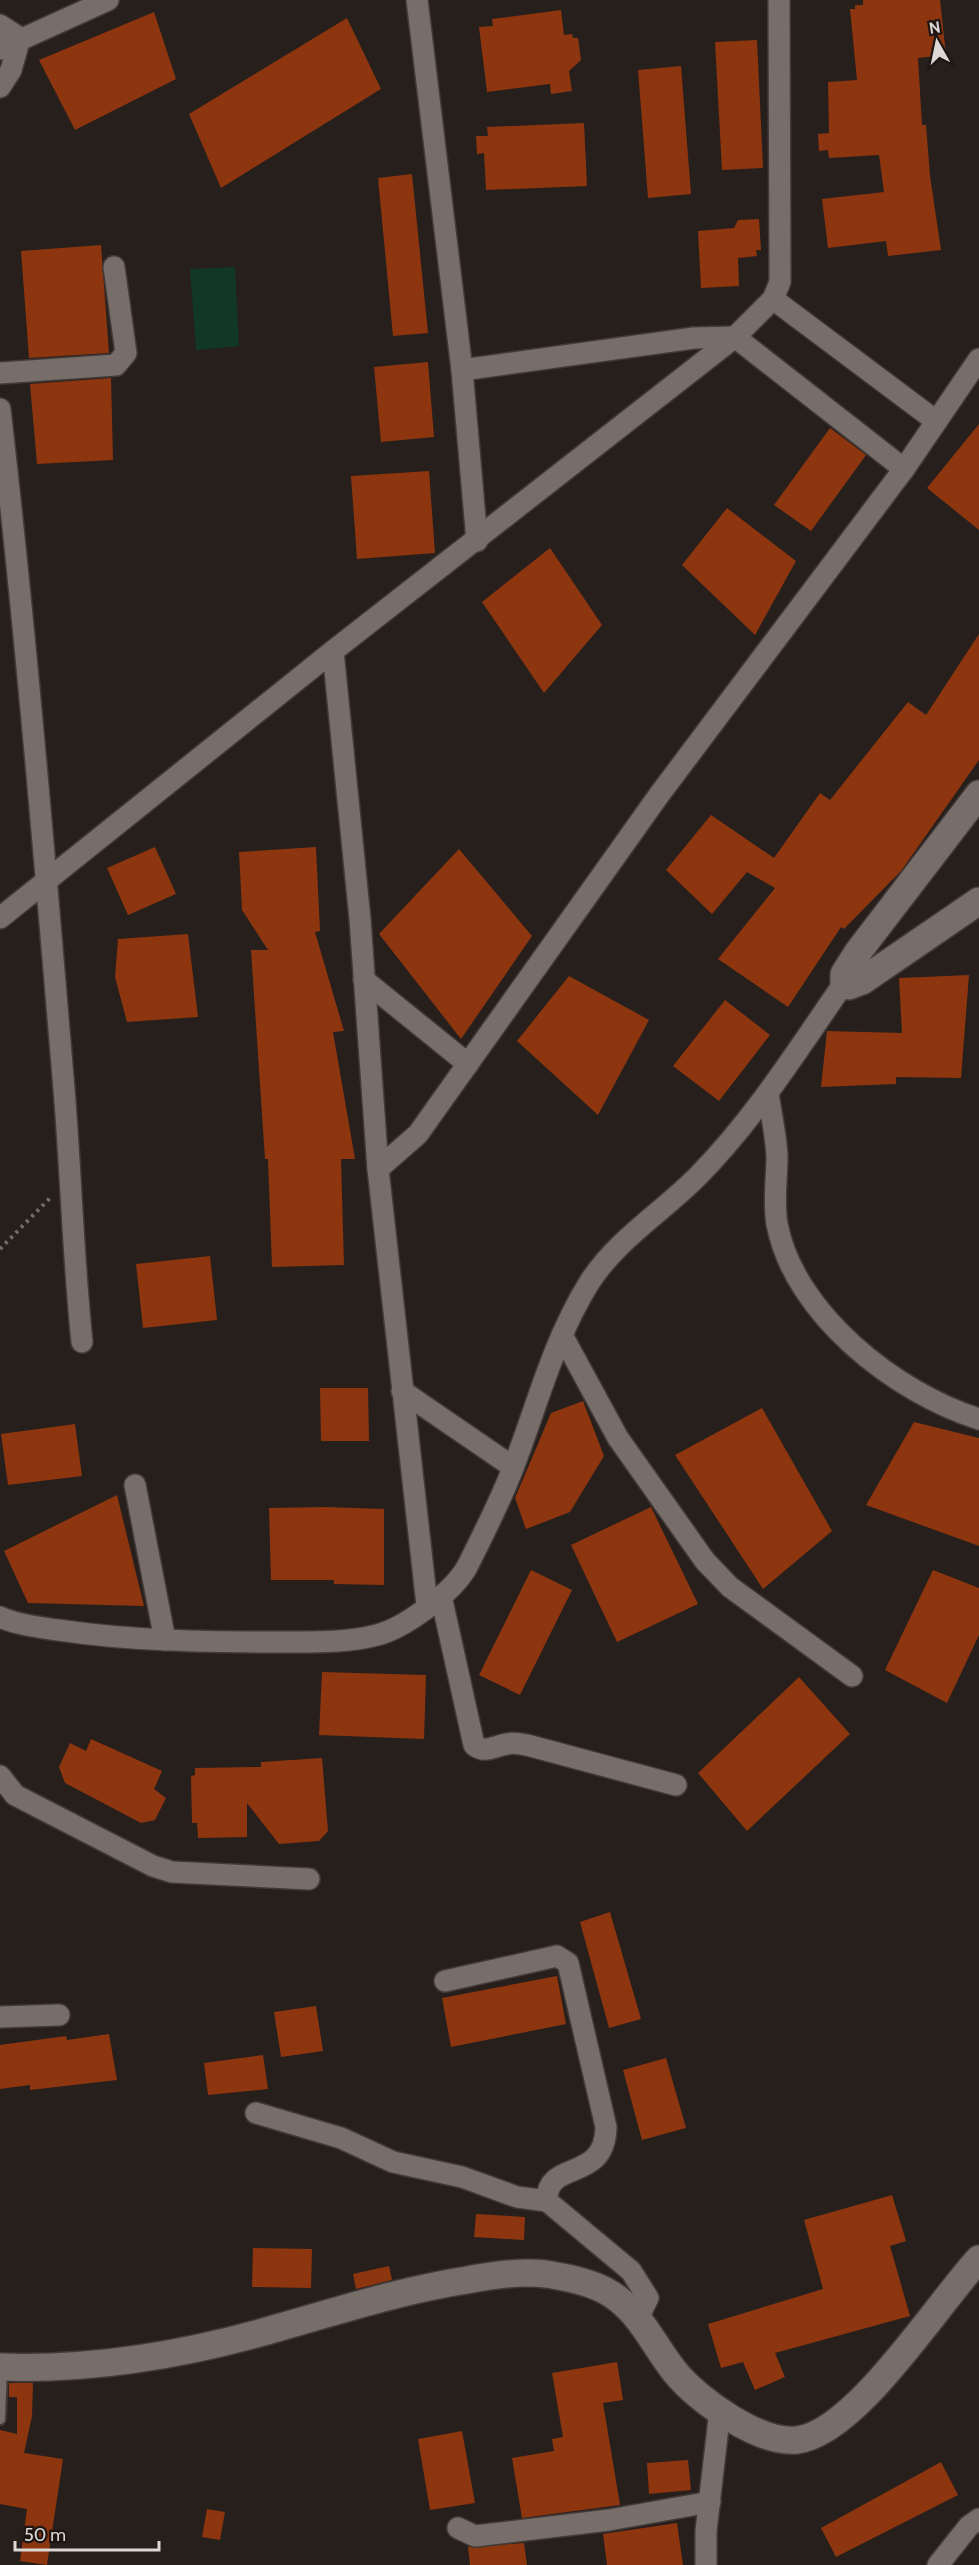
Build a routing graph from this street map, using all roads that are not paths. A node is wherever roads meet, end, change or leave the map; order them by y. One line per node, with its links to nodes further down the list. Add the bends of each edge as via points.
1 (108, 0): 5 (street)
2 (417, 0): 12 (street)
3 (779, 0): 9 (street, via 780,282)
4 (0, 25): 5 (street)
5 (20, 38): 6 (street); 7 (street, via 11,70)
6 (0, 49)
7 (0, 87)
8 (114, 267): 13 (street, via 126,353 116,365)
9 (773, 298): 10 (street); 15 (street)
10 (735, 337): 12 (street, via 694,338); 16 (street); 17 (street)
11 (979, 359): 15 (street)
12 (462, 370): 17 (street)
13 (0, 373)
14 (0, 409): 20 (street)
15 (936, 421): 16 (street)
16 (904, 469): 25 (street, via 659,795)
17 (477, 541): 18 (street)
18 (333, 651): 20 (street); 23 (street)
19 (979, 794): 24 (street, via 858,952 844,974)
20 (47, 880): 22 (street); 29 (street)
21 (979, 901): 24 (street, via 862,981 849,986)
22 (0, 918)
23 (364, 980): 25 (street); 27 (street)
24 (844, 983): 26 (street)
25 (468, 1064): 27 (street, via 418,1134)
26 (768, 1093): 28 (street, via 699,1175 603,1264); 31 (street, via 776,1144 778,1227 806,1293 844,1335 888,1372 940,1404)
27 (378, 1169): 30 (street)
28 (562, 1335): 32 (street); 37 (street, via 618,1438 705,1561 730,1587)
29 (82, 1342)
30 (402, 1391): 32 (street); 34 (street)
31 (979, 1419)
32 (513, 1467): 34 (street, via 459,1580)
33 (135, 1485): 36 (street)
34 (434, 1601): 36 (street, via 389,1631 344,1640); 39 (street, via 474,1745 480,1750 508,1743 527,1745)
35 (0, 1617): 36 (street, via 82,1633)
36 (165, 1640)
37 (852, 1676)
38 (0, 1776): 40 (street, via 15,1795 153,1866 187,1874)
39 (676, 1785)
40 (309, 1879)
41 (445, 1981): 45 (street, via 557,1956 568,1963 606,2140 597,2158 551,2183)
42 (59, 2015): 43 (street)
43 (0, 2017)
44 (256, 2113): 45 (street, via 341,2138 393,2162 462,2177 517,2197)
45 (547, 2201): 47 (street, via 636,2277 648,2298)
46 (979, 2259): 49 (street, via 869,2392 830,2426 796,2440 782,2439 742,2424)
47 (638, 2318): 48 (street, via 609,2293 579,2282 545,2274 496,2275 386,2296 193,2350 116,2364); 49 (street, via 676,2373)
48 (1, 2367): 50 (lane)
49 (720, 2410): 51 (street)
50 (0, 2419)
51 (710, 2502): 53 (street, via 609,2520 475,2536); 54 (street)
52 (979, 2519): 55 (street)
53 (458, 2528)
54 (706, 2565)
55 (938, 2565)

